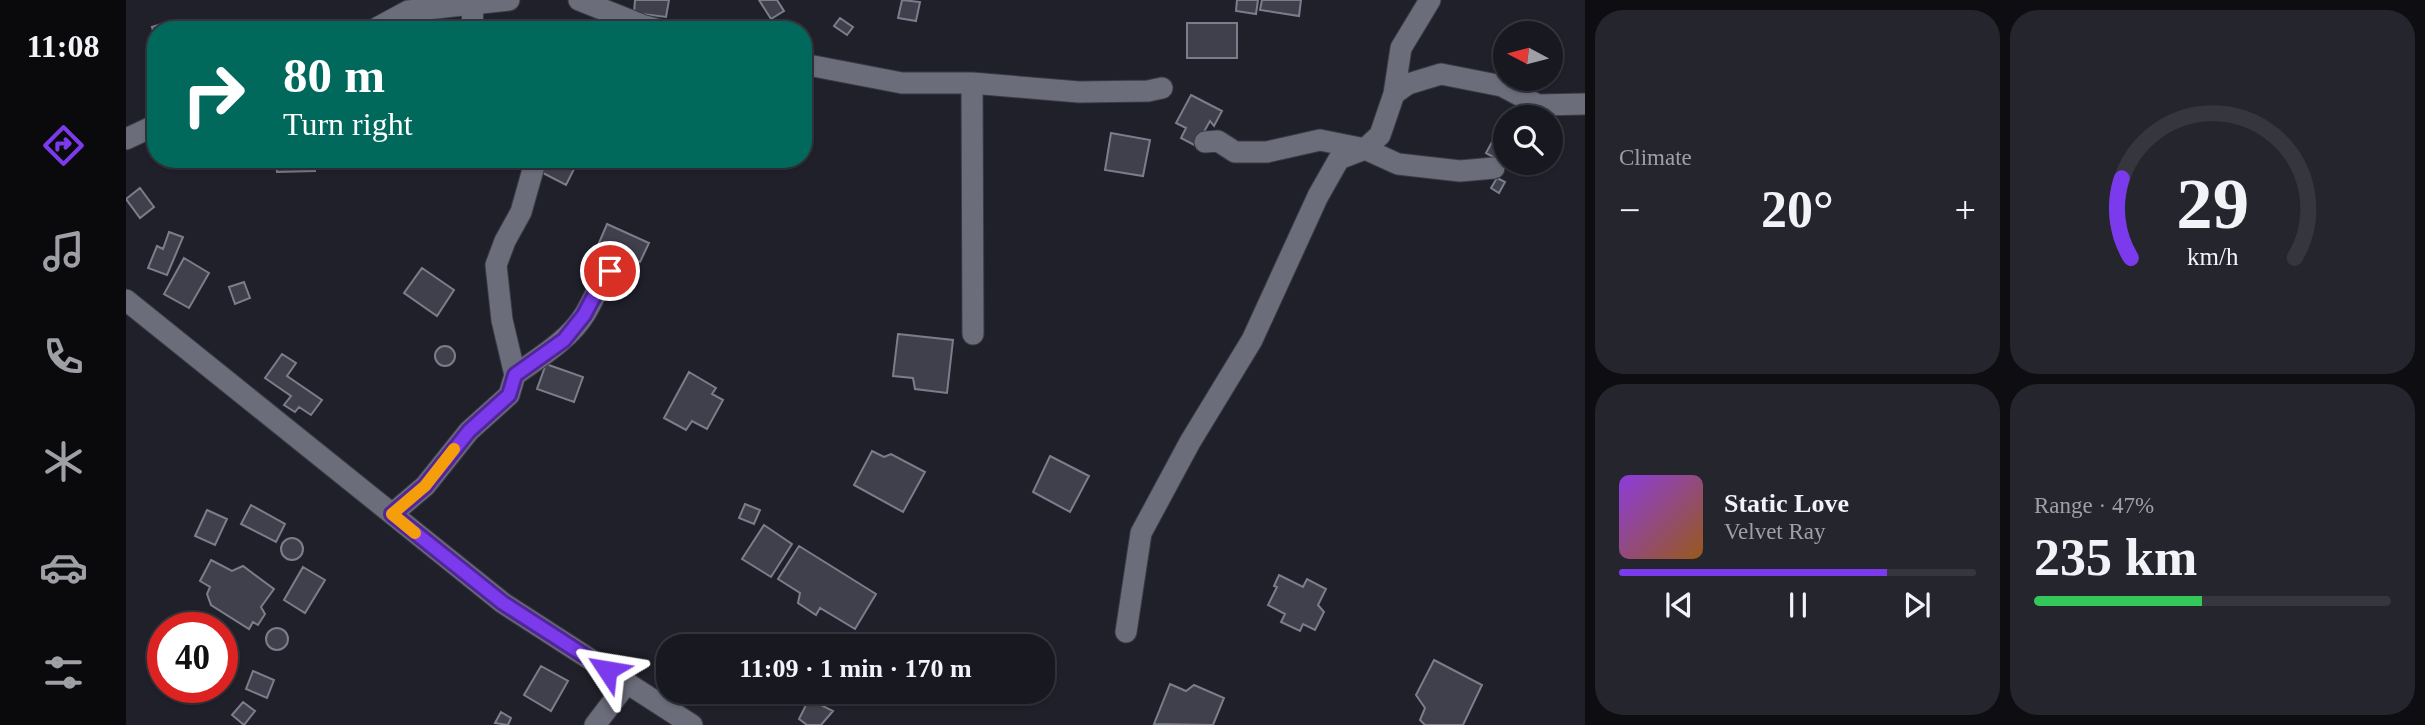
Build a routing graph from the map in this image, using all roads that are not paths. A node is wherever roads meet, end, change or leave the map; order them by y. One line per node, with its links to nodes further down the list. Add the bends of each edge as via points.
1 (509, 0): 4 (street)
2 (579, 0): 8 (street)
3 (1430, 0): 12 (street, via 1401,48)
4 (473, 3): 5 (street); 7 (street)
5 (401, 6): 6 (street)
6 (384, 21)
7 (472, 21)
8 (632, 21)
9 (812, 66): 10 (street, via 902,83)
10 (972, 83): 11 (street, via 1079,92); 22 (street)
11 (1162, 88)
12 (1394, 94): 13 (street, via 1408,84 1441,74 1502,86 1538,105); 17 (street, via 1380,135)
13 (1585, 104)
14 (147, 129): 15 (street)
15 (126, 139)
16 (1205, 142): 17 (street, via 1218,141 1235,152 1267,152 1320,140)
17 (1365, 149): 19 (street, via 1398,164 1460,171); 25 (street, via 1339,159 1252,340 1141,533)
18 (533, 168): 23 (street, via 521,212 496,265)
19 (1493, 168)
20 (610, 271): 23 (street, via 564,340)
21 (126, 300): 24 (street)
22 (973, 334)
23 (515, 375): 24 (street, via 509,395 469,431 425,486)
24 (392, 514): 26 (street, via 503,603)
25 (1126, 632)
26 (627, 683): 27 (street); 28 (street)
27 (595, 725)
28 (692, 725)

